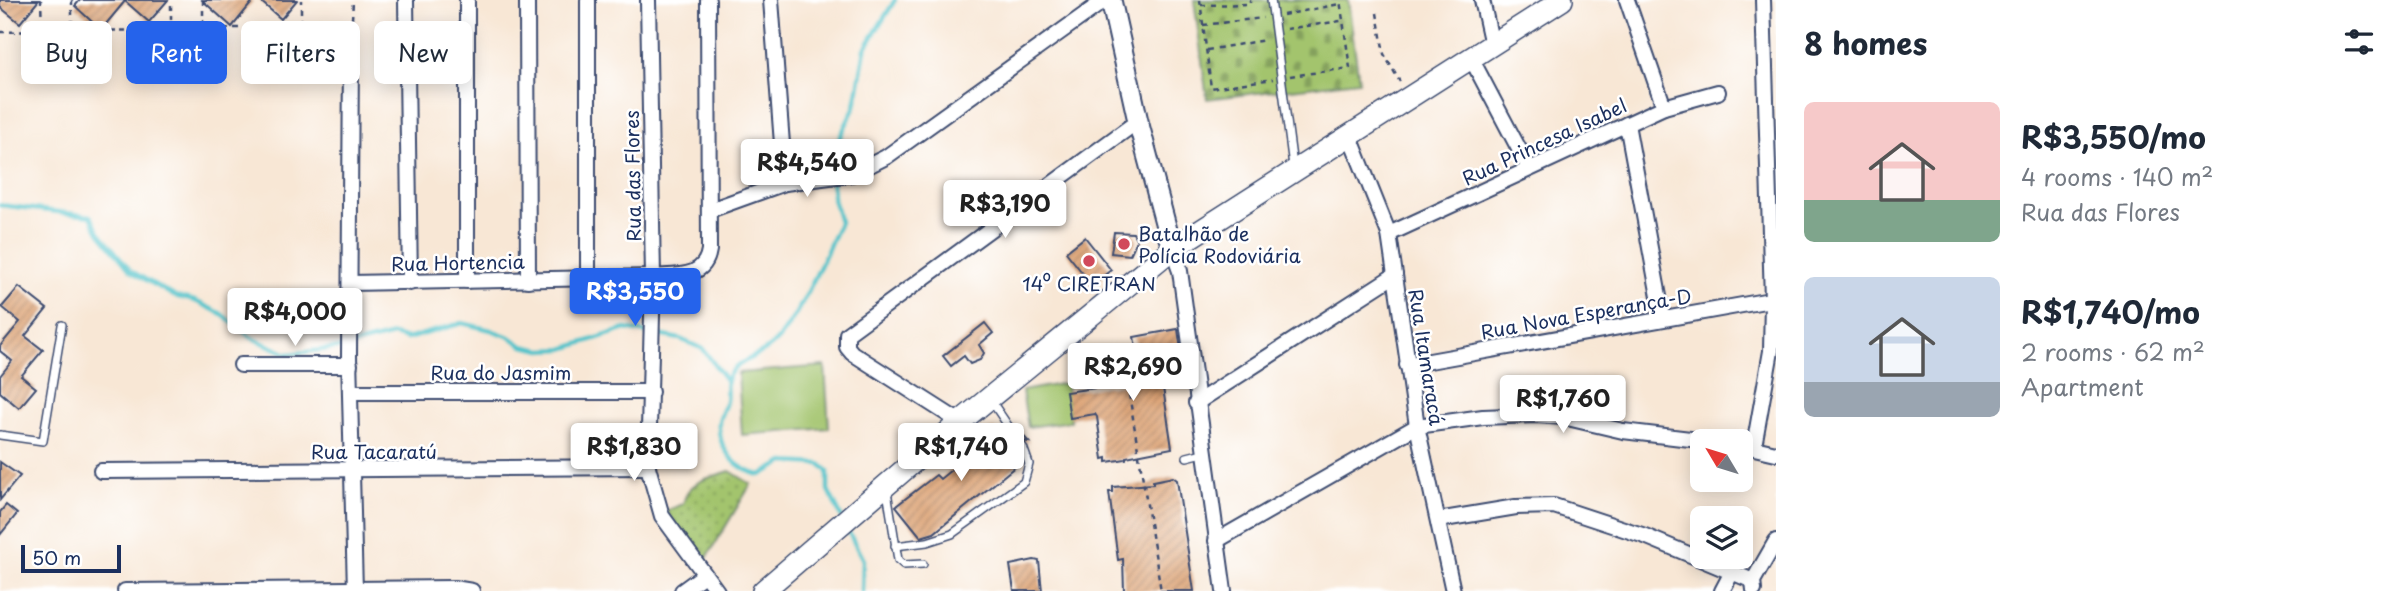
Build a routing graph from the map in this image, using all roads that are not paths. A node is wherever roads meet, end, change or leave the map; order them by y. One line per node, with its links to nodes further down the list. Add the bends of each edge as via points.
1 (406, 0): 36 (street)
2 (467, 0): 34 (street)
3 (527, 0): 33 (street)
4 (588, 0): 32 (street)
5 (648, 0): 31 (street, Rua das Flores)
6 (708, 0): 27 (street)
7 (771, 0): 26 (street)
8 (1105, 0): 26 (street, via 886,157 832,178)
9 (1111, 0): 20 (main road)
10 (1271, 0): 25 (lane)
11 (1482, 0): 15 (street)
12 (1562, 0): 15 (main road)
13 (1627, 0): 19 (street)
14 (1763, 0): 22 (street)
15 (1492, 45): 16 (main road)
16 (1471, 58): 23 (main road); 24 (street)
17 (351, 84): 35 (street)
18 (1718, 92): 19 (street, Rua Princesa Isabel)
19 (1664, 107): 21 (street, Rua Princesa Isabel)
20 (1138, 121): 29 (main road); 47 (street, via 847,334 852,353)
21 (1627, 124): 24 (street, Rua Princesa Isabel); 38 (street)
22 (1772, 128): 37 (street)
23 (1349, 134): 25 (main road); 28 (street, Rua Itamaracá)
24 (1529, 168): 28 (street, Rua Princesa Isabel)
25 (1294, 170): 29 (main road)
26 (785, 183): 27 (street)
27 (710, 210): 31 (street, Rua Hortencia, via 704,265 692,274)
28 (1389, 234): 30 (street, Rua Itamaracá)
29 (1171, 249): 45 (main road); 46 (street, via 1180,271)
30 (1395, 275): 42 (street, Rua Itamaracá); 46 (street)
31 (653, 277): 32 (street, Rua Hortencia); 43 (street, Rua das Flores)
32 (588, 279): 33 (street, Rua Hortencia)
33 (528, 280): 34 (street, Rua Hortencia)
34 (467, 281): 36 (street, Rua Hortencia)
35 (351, 283): 36 (street, Rua Hortencia); 40 (street)
36 (410, 283)
37 (1774, 299): 38 (street, Rua Nova Esperança-D); 49 (street, via 1771,351)
38 (1663, 318): 42 (street, Rua Nova Esperança-D)
39 (62, 324): 51 (lane, via 43,441)
40 (350, 360): 41 (street); 44 (street)
41 (241, 365)
42 (1407, 365): 48 (street, Rua Itamaracá)
43 (651, 391): 44 (street, Rua do Jasmim); 58 (street)
44 (351, 392): 60 (street)
45 (990, 398): 47 (main road); 50 (lane)
46 (1196, 403): 55 (street)
47 (960, 422): 61 (main road)
48 (1417, 426): 52 (street, via 1536,415); 62 (street, Rua Itamaracá); 63 (street)
49 (1752, 429)
50 (1013, 433)
51 (0, 435)
52 (1690, 439)
53 (1754, 448): 56 (street)
54 (1025, 449): 65 (lane, via 1028,475 1024,482 952,534)
55 (1203, 453): 57 (lane); 63 (street)
56 (1776, 453)
57 (1187, 457)
58 (648, 467): 60 (street, Rua Tacaratú); 68 (street, via 662,516)
59 (101, 471): 60 (street, Rua Tacaratú)
60 (351, 471): 70 (street)
61 (887, 486): 65 (lane); 71 (main road)
62 (1438, 520): 67 (street, via 1516,506 1554,506 1645,536); 77 (street, Rua Itamaracá)
63 (1216, 541): 76 (street)
64 (1776, 541): 69 (street)
65 (895, 546): 66 (lane, via 904,565)
66 (923, 564)
67 (1732, 572): 69 (street); 78 (street)
68 (704, 575): 74 (street); 75 (street)
69 (1754, 586)
70 (355, 590): 72 (street); 73 (street)
71 (766, 590)
72 (125, 591)
73 (472, 591)
74 (682, 591)
75 (717, 591)
76 (1224, 591)
77 (1453, 591)
78 (1722, 591)

